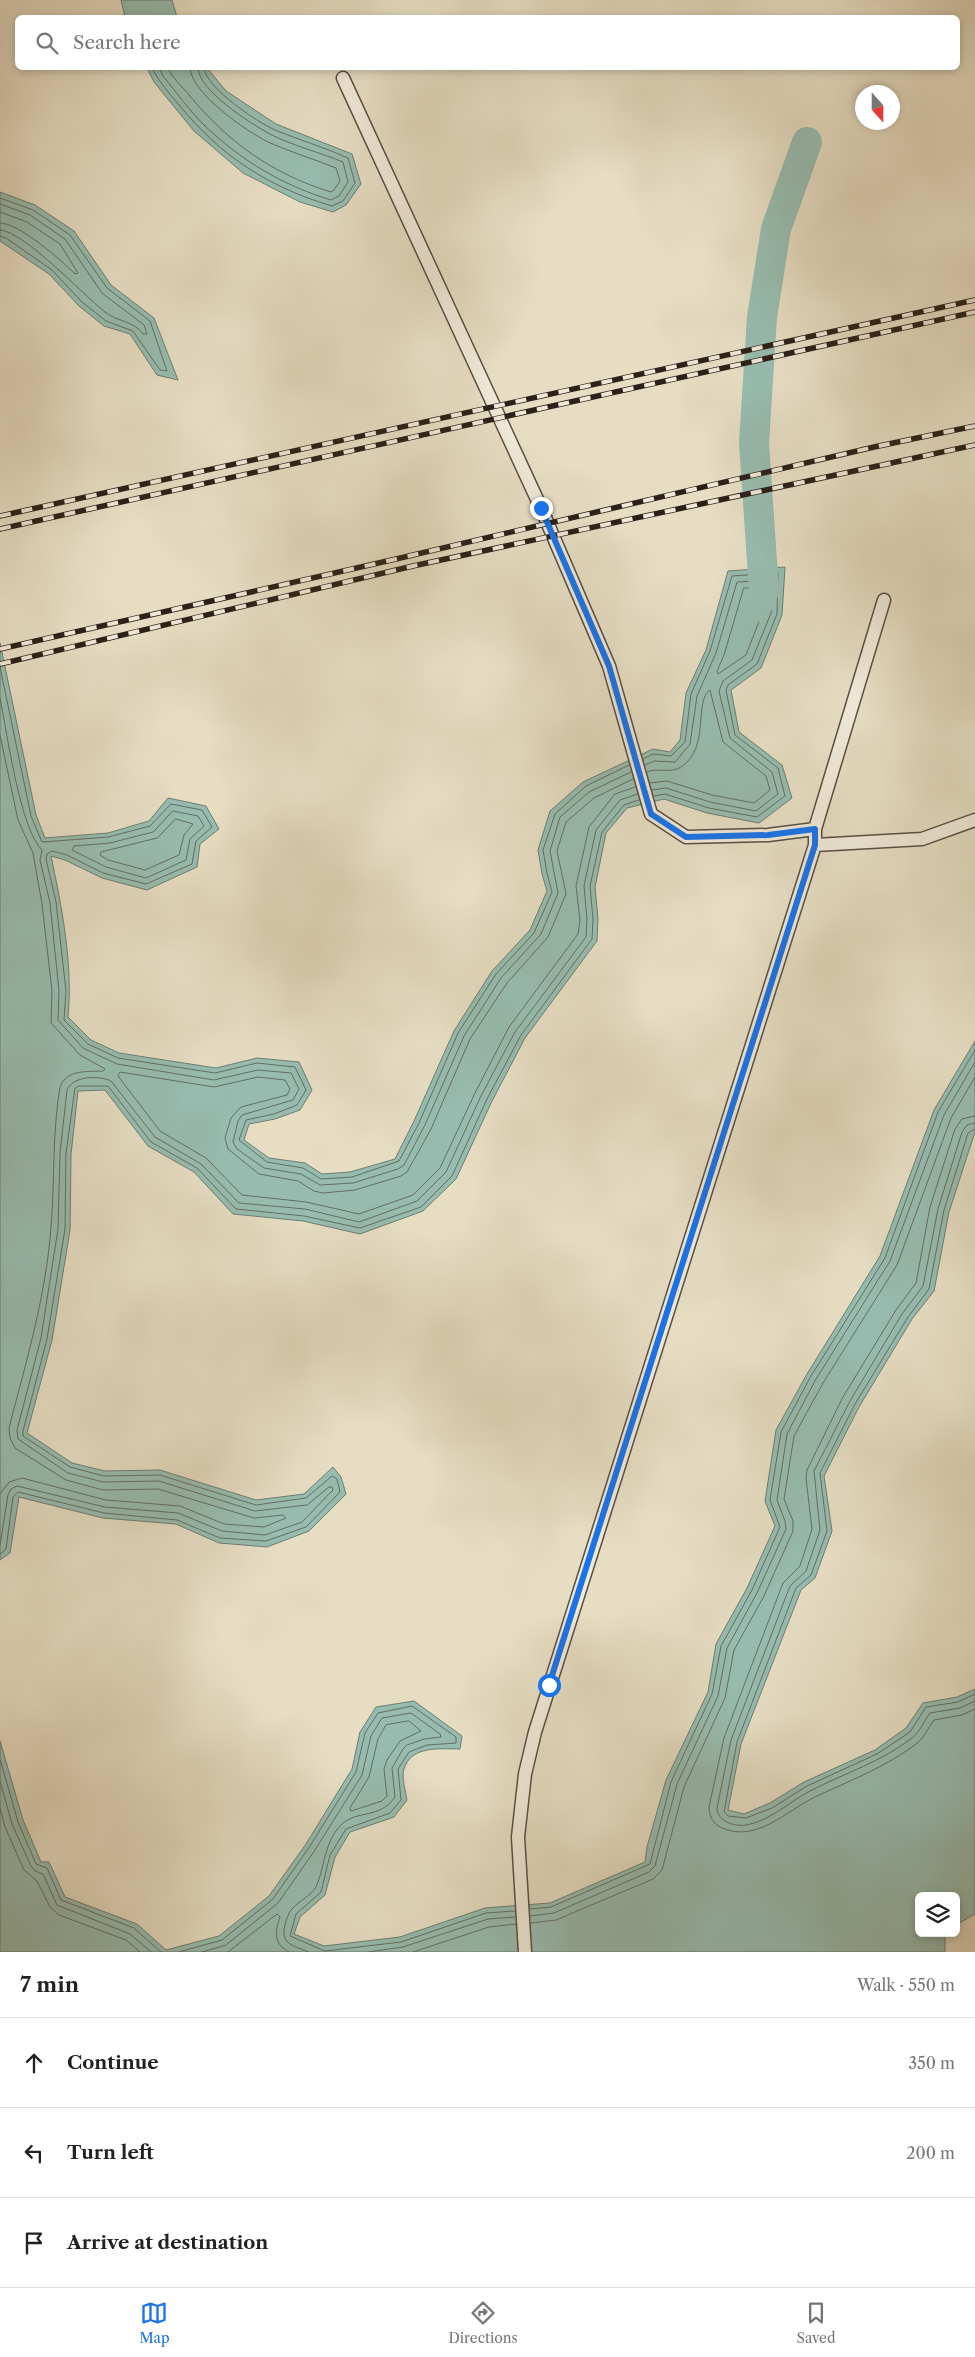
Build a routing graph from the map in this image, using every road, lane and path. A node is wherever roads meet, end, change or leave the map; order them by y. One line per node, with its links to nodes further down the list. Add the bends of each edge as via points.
1 (343, 78): 4 (street, via 541,508 609,666 651,814 686,837 768,835)
2 (884, 600): 4 (street)
3 (975, 820): 5 (street, via 922,839)
4 (815, 829): 5 (street)
5 (815, 845): 6 (street, via 535,1732 520,1805 518,1837)
6 (525, 1952)

